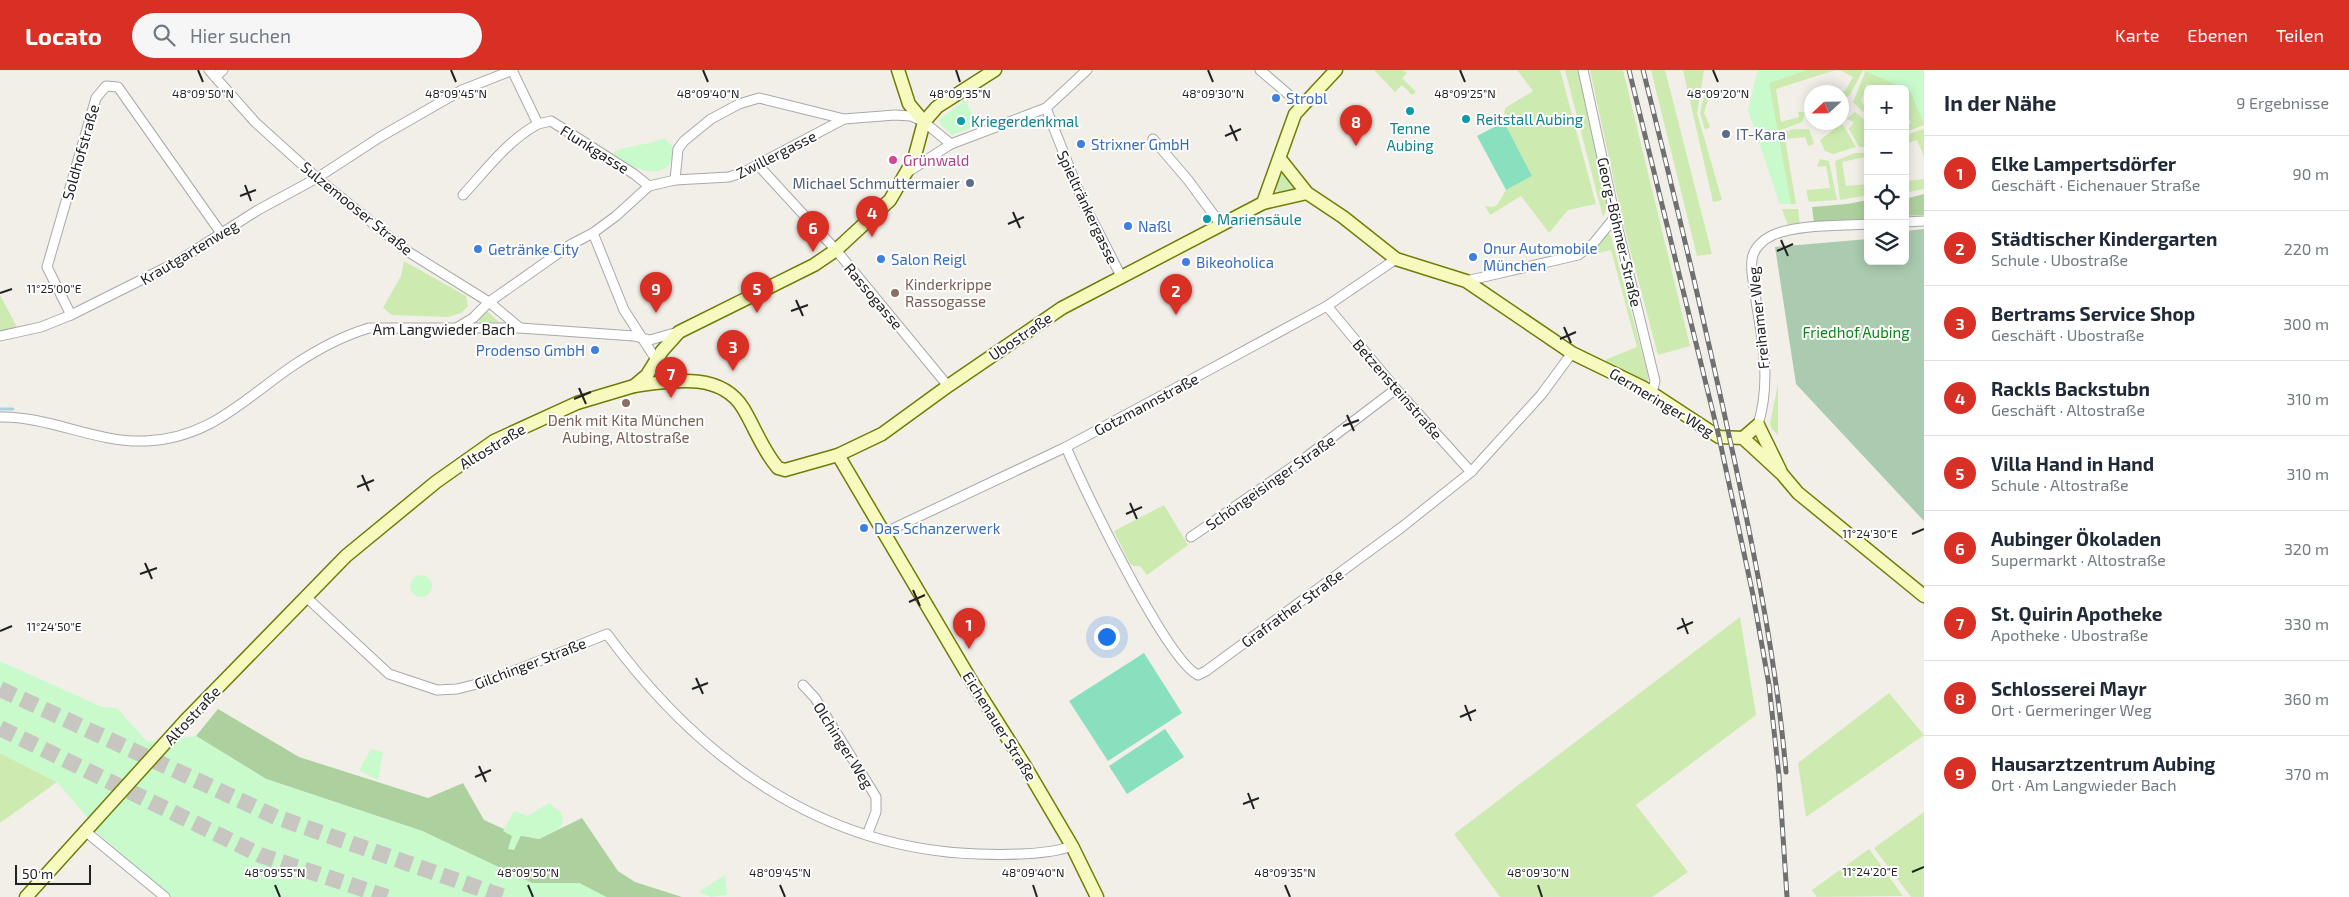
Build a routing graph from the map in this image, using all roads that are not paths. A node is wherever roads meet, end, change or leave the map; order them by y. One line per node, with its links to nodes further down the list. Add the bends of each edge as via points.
1 (224, 70): 9 (street)
2 (513, 70): 14 (street); 20 (street, Krautgartenweg, via 462,90)
3 (898, 70): 13 (street, via 909,104)
4 (995, 70): 13 (street, via 937,107)
5 (1087, 70): 11 (street)
6 (1260, 70): 10 (street)
7 (1336, 70): 10 (street)
8 (1583, 70): 26 (street, Georg-Böhmer-Straße)
9 (212, 73): 20 (street, Sulzemooser Straße, via 256,122)
10 (1302, 106): 17 (street, via 1295,114)
11 (1046, 108): 16 (street); 35 (street, Spieltränkergasse, via 1083,202)
12 (844, 119): 13 (street, via 895,115 911,116); 18 (street, Zwillergasse); 21 (street, via 772,100 758,98 739,104 711,119 684,141 678,149)
13 (924, 122): 16 (street); 19 (street, Altostraße, via 920,144)
14 (538, 124): 22 (street, Flunkgasse, via 551,121); 24 (street, via 512,142)
15 (1153, 139): 30 (street)
16 (950, 144): 19 (street)
17 (1280, 159): 23 (street, Germeringer Weg); 25 (street)
18 (757, 164): 21 (street, Zwillergasse, via 729,177); 33 (street, Rassogasse)
19 (908, 172): 33 (street, Altostraße, via 890,200)
20 (317, 178): 32 (street, Krautgartenweg); 37 (street, Sulzemooser Straße, via 407,251)
21 (674, 180): 22 (street, Zwillergasse)
22 (649, 186): 31 (street)
23 (1307, 193): 25 (street); 34 (street, Germeringer Weg)
24 (463, 195)
25 (1263, 203): 30 (street, Ubostraße)
26 (1615, 217): 36 (street, via 1593,244 1578,255); 51 (street, Georg-Böhmer-Straße, via 1655,381)
27 (1924, 220): 28 (street)
28 (1909, 222)
29 (1864, 224): 53 (street, Freihamer Weg, via 1782,232 1764,240 1754,252 1754,282 1765,363 1764,402)
30 (1222, 226): 35 (street, Ubostraße)
31 (593, 232): 37 (street); 44 (street, via 624,310)
32 (222, 233): 39 (street, Krautgartenweg, via 175,263); 39 (street, Soldhofstraße, via 118,87 106,86 96,98 47,267)
33 (836, 250): 42 (street, Altostraße, via 814,266); 49 (street, Rassogasse)
34 (1396, 259): 36 (street, Germeringer Weg); 38 (street, Gotzmannstraße)
35 (1121, 276): 49 (street, Ubostraße, via 1062,308)
36 (1466, 281): 45 (street, Germeringer Weg)
37 (489, 302): 40 (street); 41 (street, Sulzemooser Straße)
38 (1327, 306): 50 (street, Betzensteinstraße); 55 (street, Gotzmannstraße)
39 (71, 315): 43 (street, Krautgartenweg, via 41,327)
40 (457, 328): 41 (street, Am Langwieder Bach); 52 (street, Am Langwieder Bach, via 369,328 352,333 293,366 230,414 189,434 145,441 98,436 16,417)
41 (520, 328): 44 (street, Am Langwieder Bach)
42 (679, 332): 44 (street, Am Langwieder Bach, via 656,339); 46 (street, Altostraße)
43 (0, 336)
44 (641, 338): 46 (street)
45 (1572, 353): 51 (street, Germeringer Weg); 57 (street, Grafrather Straße, via 1541,395)
46 (657, 361): 47 (street); 48 (street, Altostraße)
47 (671, 381): 48 (street, Ubostraße); 56 (street, Ubostraße, via 711,383 724,389 742,406 778,468 785,470)
48 (634, 386): 61 (street, Altostraße, via 577,403 494,441 421,494 346,556)
49 (948, 386): 56 (street, Ubostraße, via 882,434)
50 (1396, 389): 57 (street, Betzensteinstraße); 60 (street, Schöngeisinger Straße, via 1301,461)
51 (1652, 392): 54 (street, Germeringer Weg, via 1719,437)
52 (0, 417)
53 (1758, 425): 54 (street); 58 (street)
54 (1743, 438): 58 (street)
55 (1066, 447): 57 (street, Grafrather Straße, via 1099,518 1151,613 1186,666 1198,675 1402,527); 59 (street, Gotzmannstraße)
56 (838, 454): 59 (street, Eichenauer Straße, via 866,505)
57 (1471, 472)
58 (1782, 474): 62 (street, via 1798,493)
59 (886, 532): 66 (street, Eichenauer Straße)
60 (1191, 537)
61 (305, 596): 64 (street, Altostraße); 65 (street, Gilchinger Straße, via 389,674 437,690 488,681 607,634 645,682 703,742 775,795 826,821)
62 (1924, 596)
63 (803, 685): 65 (street, Olchinger Weg, via 815,698 876,797 876,812)
64 (85, 831): 67 (street, Altostraße); 68 (street)
65 (867, 835): 66 (street, via 942,853 1017,854)
66 (1072, 846): 69 (street, Eichenauer Straße)
67 (26, 897)
68 (165, 897)
69 (1097, 897)

